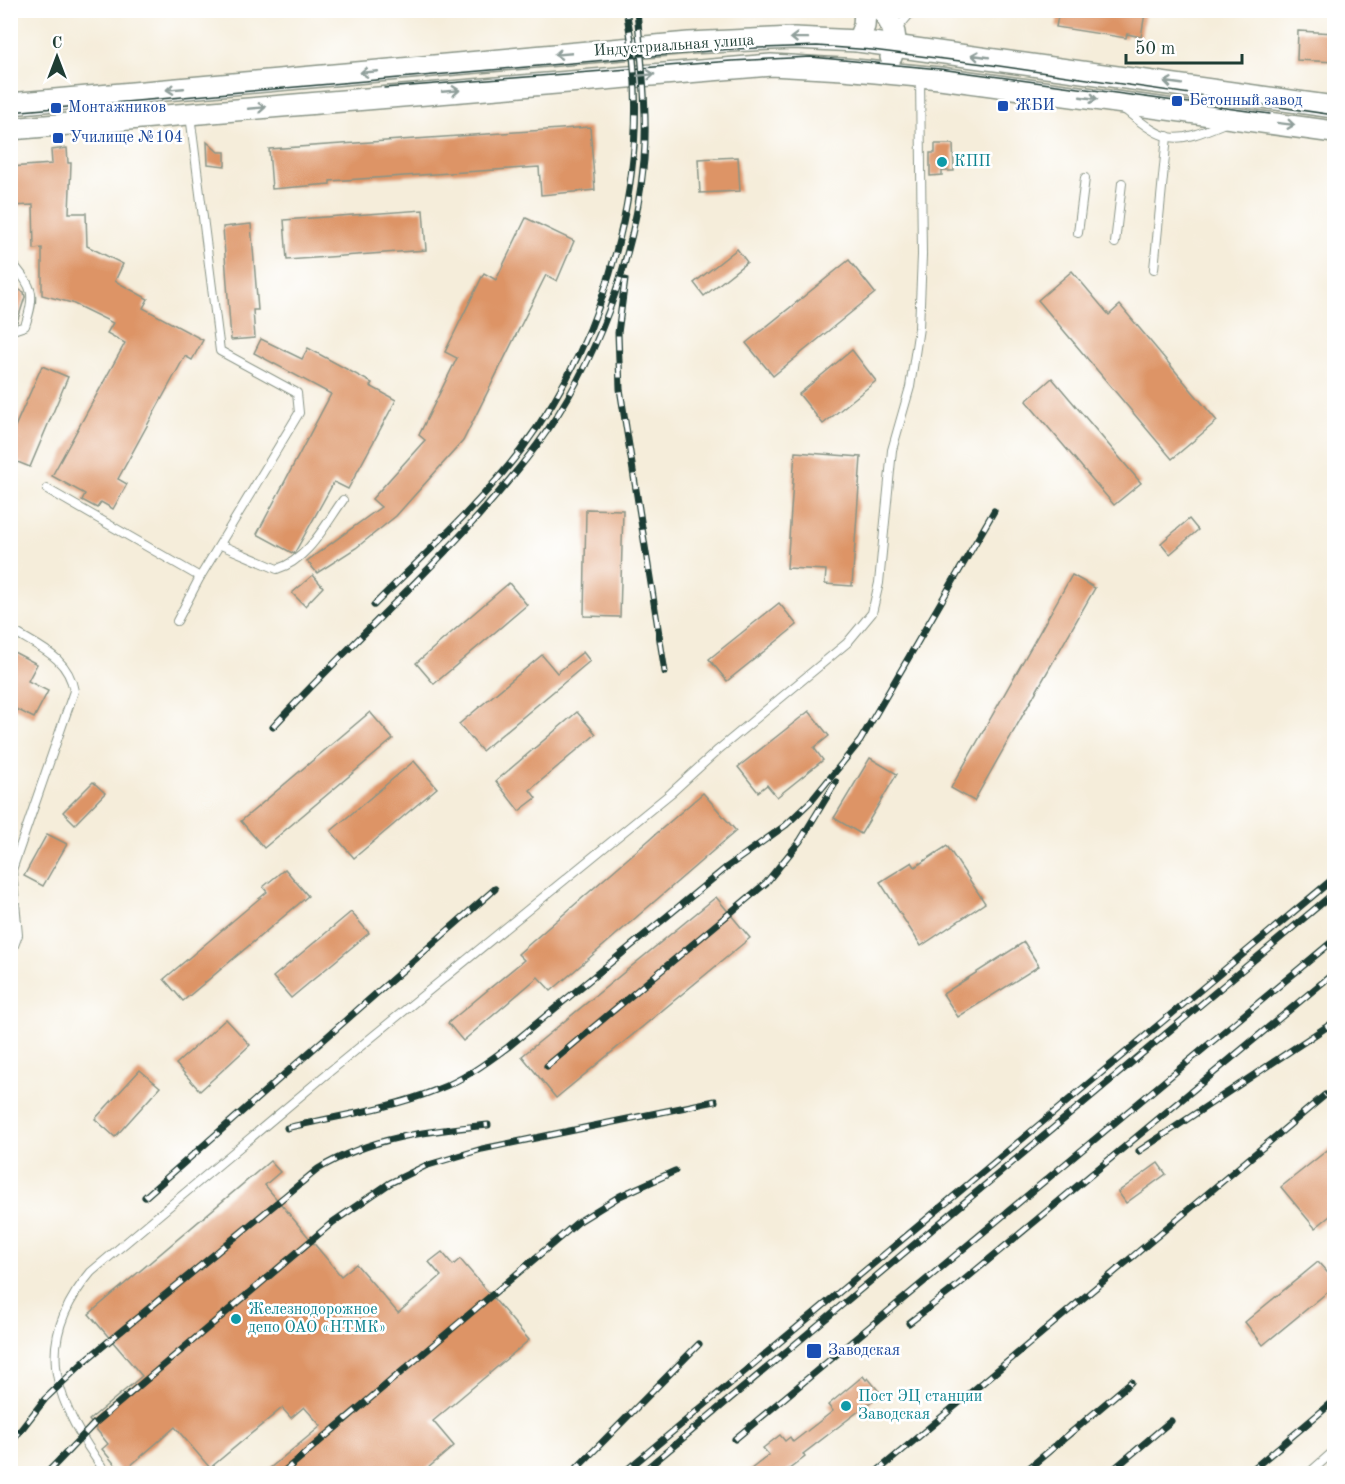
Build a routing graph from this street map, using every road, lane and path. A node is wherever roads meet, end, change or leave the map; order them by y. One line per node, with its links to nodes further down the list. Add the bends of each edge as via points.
1 (865, 10): 5 (main road)
2 (882, 10): 4 (main road)
3 (913, 10): 4 (lane)
4 (896, 38): 5 (main road, Индустриальная улица); 6 (main road, via 892,57 882,66); 10 (main road, Индустриальная улица, one-way to 4)
5 (858, 40): 9 (main road, Индустриальная улица, one-way to 9, via 725,40)
6 (843, 69): 7 (main road, Индустриальная улица); 11 (main road, Индустриальная улица, one-way to 6, via 705,70 771,66)
7 (920, 76): 8 (main road, Индустриальная улица, one-way to 8); 31 (lane, via 919,328 910,387 892,450 879,584 872,612 846,643 662,801 91,1272 62,1319 55,1365 63,1403)
8 (1115, 102): 12 (main road, Индустриальная улица); 15 (lane, via 1156,135)
9 (10, 104)
10 (1335, 107)
11 (190, 113): 13 (main road, Индустриальная улица); 25 (lane, via 220,351 297,393 299,413)
12 (1238, 118): 14 (main road, Индустриальная улица, one-way to 14); 15 (lane, via 1188,138)
13 (10, 129)
14 (1335, 132)
15 (1167, 136): 21 (lane)
16 (1085, 178): 18 (lane)
17 (1122, 183): 19 (lane)
18 (1078, 233)
19 (1115, 243)
20 (10, 260): 22 (lane, via 33,294 25,326)
21 (1154, 269)
22 (10, 331)
23 (46, 489): 26 (lane)
24 (342, 500): 25 (lane, via 298,560 287,566 277,569)
25 (220, 545): 26 (lane)
26 (200, 577): 27 (lane)
27 (177, 621)
28 (10, 629): 29 (lane, via 64,663 74,691 12,870 18,935)
29 (10, 956)
30 (1335, 1451): 32 (lane)
31 (106, 1473)
32 (1308, 1473)

